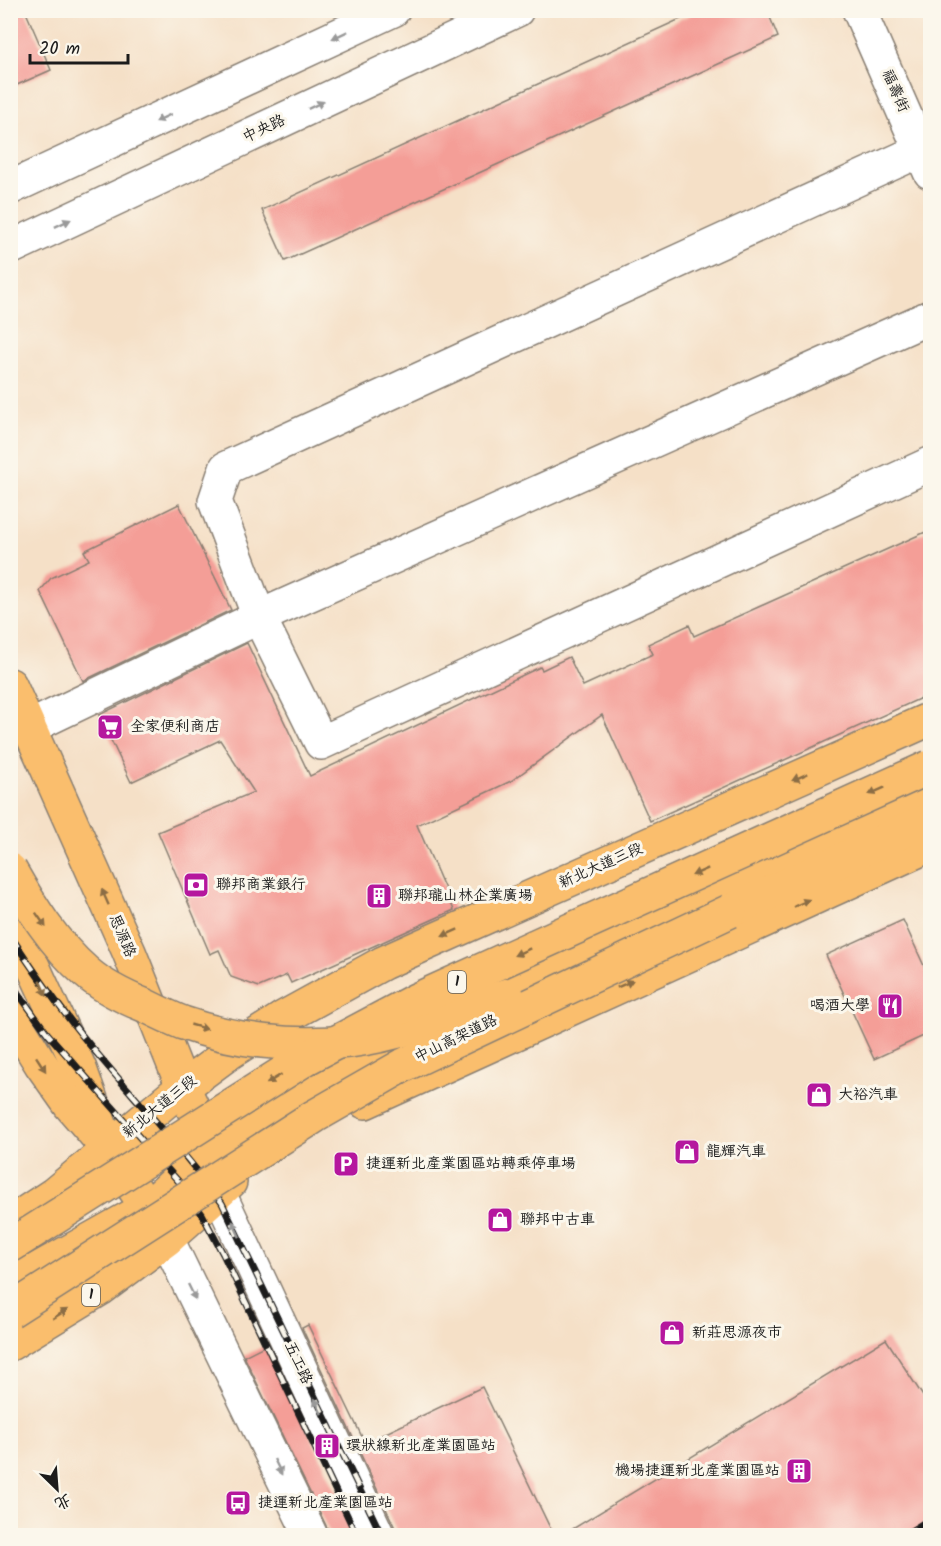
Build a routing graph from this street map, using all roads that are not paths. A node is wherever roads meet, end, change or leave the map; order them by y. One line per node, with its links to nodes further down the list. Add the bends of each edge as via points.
1 (393, 10): 5 (street, one-way to 5)
2 (517, 10): 6 (street, 中央路, one-way to 2)
3 (859, 10): 4 (street, 福壽街)
4 (927, 156): 9 (street, via 226,468 214,501)
5 (10, 189)
6 (10, 248)
7 (930, 317): 9 (street)
8 (930, 464): 9 (street, via 321,743)
9 (259, 617): 12 (street)
10 (10, 685): 12 (main road, 思源路)
11 (930, 719): 21 (main road, 新北大道三段, one-way to 21, via 383,963 283,1018)
12 (30, 727): 21 (main road, 思源路, one-way to 12, via 129,952)
13 (930, 767): 28 (main road, 1, one-way to 28, bridge, via 417,1000 295,1065)
14 (930, 792): 22 (main road, 新北大道三段 / 1, via 390,1044)
15 (930, 819): 18 (main road, 中山高架道路 / 1)
16 (930, 845): 24 (main road, 1, one-way to 16, via 255,1163 350,1108)
17 (10, 870): 18 (main road, one-way to 18, bridge, via 53,938 87,973 128,998 183,1023 263,1041 349,1041 407,1030 579,970)
18 (730, 911): 30 (main road, 中山高架道路 / 1, bridge, via 404,1065 315,1116)
19 (10, 916): 23 (main road, one-way to 23, via 80,1069)
20 (10, 1014): 23 (main road, one-way to 23, via 70,1105)
21 (183, 1087): 22 (main road, 思源路); 23 (main road, 新北大道三段)
22 (212, 1148): 23 (main road, 新北大道三段 / 1); 24 (main road, 思源路); 25 (main road)
23 (108, 1149): 25 (main road); 26 (main road, via 54,1194)
24 (218, 1191): 27 (main road, 1); 33 (street, 五工路, one-way to 24)
25 (147, 1208): 27 (main road); 29 (main road)
26 (10, 1223)
27 (167, 1239): 31 (main road, 1, one-way to 27, via 100,1289); 32 (street, one-way to 32)
28 (10, 1246)
29 (10, 1285)
30 (10, 1311)
31 (10, 1344)
32 (311, 1536)
33 (378, 1536)

